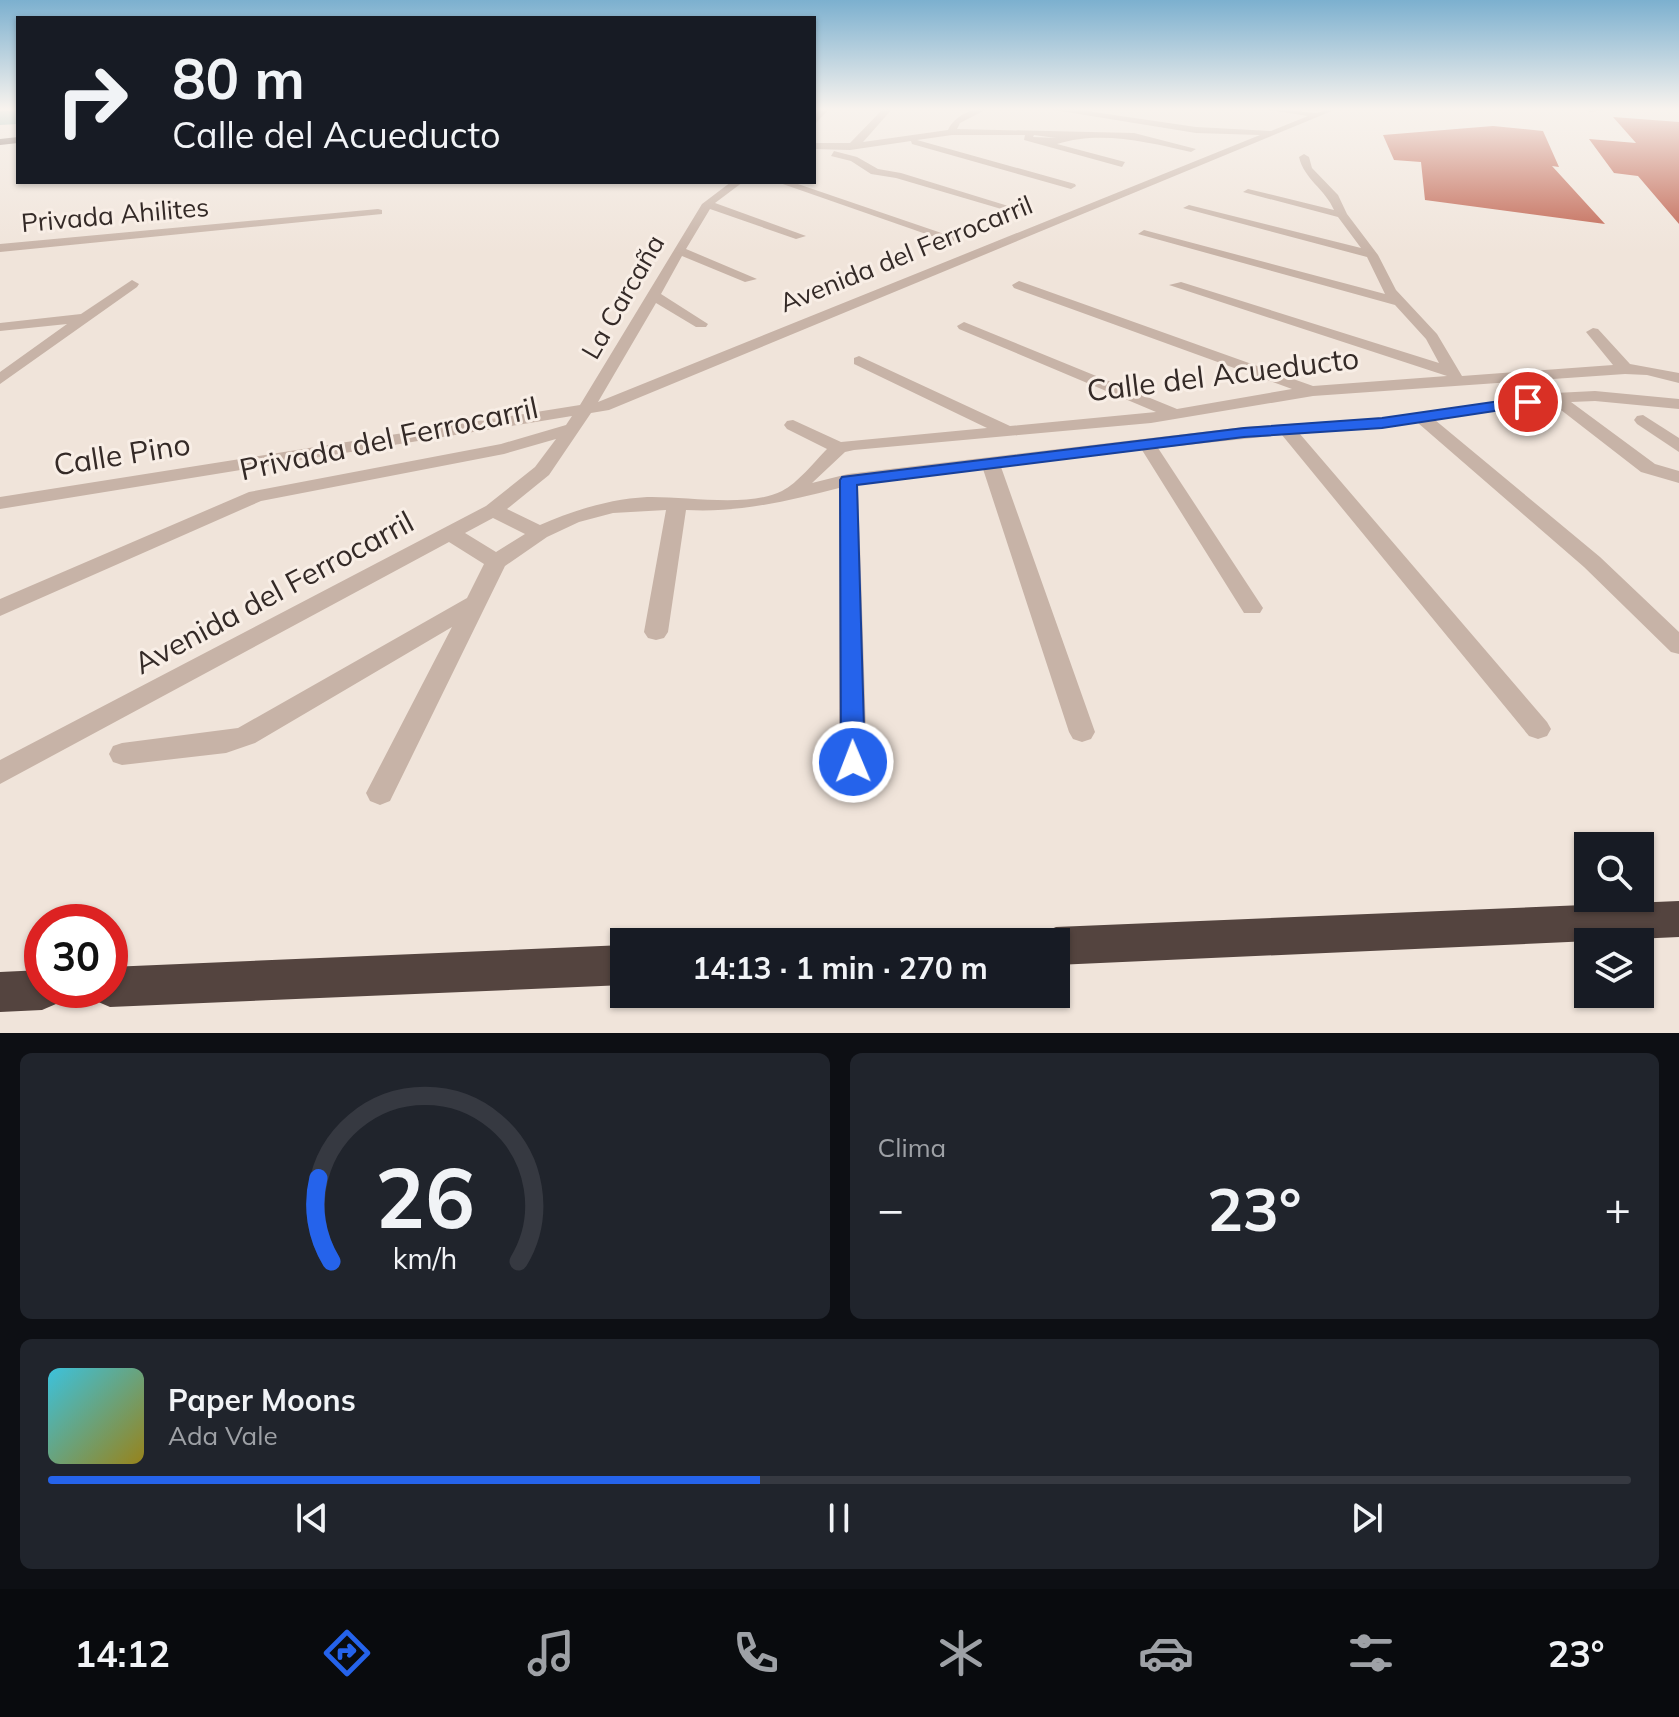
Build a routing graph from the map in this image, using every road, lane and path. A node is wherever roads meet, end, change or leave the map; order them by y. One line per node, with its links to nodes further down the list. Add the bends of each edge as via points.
1 (853, 156): 6 (street)
2 (862, 156): 6 (street)
3 (965, 156): 11 (street)
4 (1088, 156): 8 (street)
5 (1219, 156): 44 (street, Avenida del Ferrocarril, via 620,401)
6 (859, 157): 15 (street, via 867,169)
7 (1304, 157): 17 (street, via 1307,169 1327,188)
8 (1122, 164)
9 (735, 184): 13 (street, La Carcaña)
10 (788, 184): 20 (street)
11 (1071, 186)
12 (1248, 192): 17 (street)
13 (707, 204): 19 (street); 22 (street, La Carcaña)
14 (1189, 208): 23 (street)
15 (1015, 210)
16 (378, 212): 21 (street, Privada Ahilites)
17 (1342, 215): 23 (street)
18 (1144, 234): 29 (street)
19 (800, 236)
20 (953, 239)
21 (0, 248)
22 (678, 250): 24 (street); 28 (street, La Carcaña)
23 (1372, 255): 29 (street)
24 (750, 279)
25 (132, 284): 30 (street)
26 (1019, 285): 40 (street)
27 (1176, 285): 37 (street)
28 (651, 294): 31 (street); 44 (street, La Carcaña)
29 (1398, 302): 37 (street, via 1432,337)
30 (85, 318): 33 (street); 39 (street)
31 (701, 324)
32 (964, 326): 45 (street)
33 (0, 327)
34 (1593, 332): 36 (street)
35 (859, 361): 49 (street)
36 (1625, 369): 37 (street, Calle del Acueducto, via 1539,377); 38 (street, Calle del Acueducto)
37 (1454, 376): 40 (street, Calle del Acueducto)
38 (1679, 378)
39 (0, 379)
40 (1313, 391): 43 (street, Calle del Acueducto)
41 (1555, 398): 42 (street, Calle del Acueducto); 46 (street, Calle del Acueducto); 57 (street, via 1648,468)
42 (1679, 404)
43 (1223, 408): 45 (street, Calle del Acueducto); 51 (street)
44 (585, 410): 52 (street, La Carcaña); 60 (street, Calle Pino)
45 (1176, 415): 49 (street, Calle del Acueducto)
46 (1422, 418): 50 (street, Calle del Acueducto); 70 (street, via 1592,562)
47 (1643, 420): 54 (street)
48 (793, 425): 55 (street)
49 (1004, 429): 55 (street, Calle del Acueducto)
50 (1287, 429): 51 (street, Calle del Acueducto); 71 (street)
51 (1244, 432): 53 (street, Calle del Acueducto)
52 (566, 437): 62 (street, Avenida del Ferrocarril, via 542,471); 67 (street, Privada del Ferrocarril, via 256,496)
53 (1147, 444): 56 (street, Calle del Acueducto); 68 (street)
54 (1679, 447)
55 (839, 448): 59 (street, Calle del Acueducto)
56 (991, 464): 58 (street, Calle del Acueducto); 72 (street)
57 (1679, 477)
58 (848, 480): 59 (street, Calle del Acueducto); 74 (street)
59 (792, 492): 61 (street, Calle del Acueducto, via 760,502)
60 (0, 503)
61 (677, 505): 64 (street, Calle del Acueducto, via 612,507); 69 (street)
62 (493, 510): 63 (street, Avenida del Ferrocarril); 64 (street)
63 (450, 533): 65 (street); 75 (street, Avenida del Ferrocarril)
64 (540, 533): 65 (street, Calle del Acueducto)
65 (496, 562): 66 (street)
66 (473, 604): 73 (street, via 246,736); 76 (street)
67 (0, 608)
68 (1252, 608)
69 (656, 632)
70 (1679, 646)
71 (1538, 729)
72 (1082, 732)
73 (122, 754)
74 (853, 762)
75 (0, 773)
76 (380, 793)
77 (1679, 919): 78 (highway)
78 (1070, 945)
79 (610, 966): 80 (highway)
80 (128, 986)
81 (24, 991): 82 (highway)
82 (0, 992)

